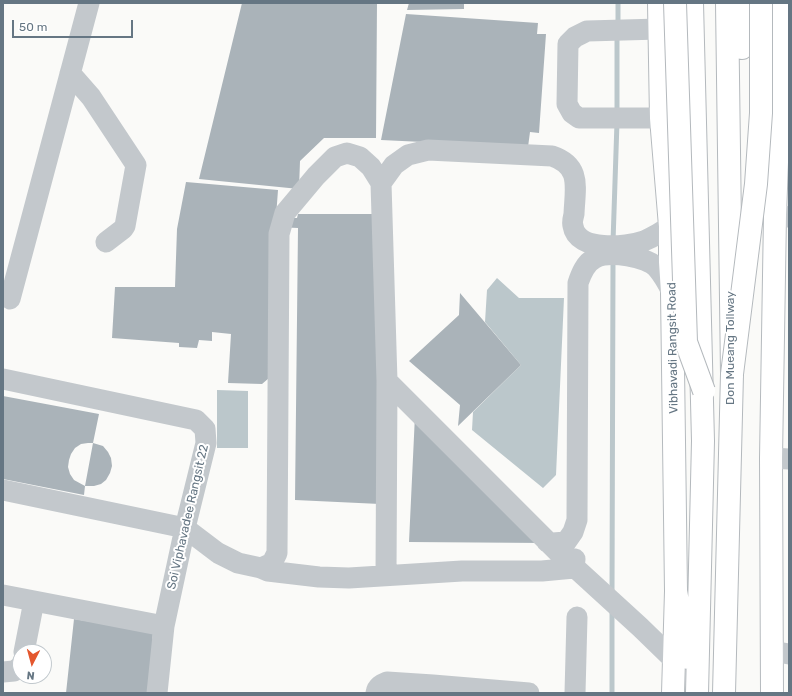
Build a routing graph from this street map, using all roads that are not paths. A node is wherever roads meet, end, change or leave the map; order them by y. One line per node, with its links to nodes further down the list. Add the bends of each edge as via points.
1 (89, 3): 11 (street)
2 (659, 3): 10 (main road, Vibhavadi Rangsit Road)
3 (675, 3): 23 (main road, bridge, via 686,342)
4 (692, 3): 45 (main road, via 703,440)
5 (698, 3): 23 (main road, bridge)
6 (727, 3): 20 (main road, Don Mueang Tollway, bridge)
7 (742, 3): 48 (main road)
8 (761, 3): 20 (main road, bridge, via 761,113 756,184)
9 (781, 3): 14 (main road)
10 (660, 29): 12 (main road, Vibhavadi Rangsit Road); 12 (street, via 586,32 575,37 568,44 567,104 572,114 579,118)
11 (70, 72): 16 (street, via 91,97 136,165 125,226); 19 (street)
12 (661, 118): 15 (main road, Vibhavadi Rangsit Road)
13 (380, 183): 17 (street, via 394,165 408,155 428,150 552,156 570,165 576,179 573,226 577,235 587,242); 22 (street); 29 (street, via 371,167 360,157 347,154 335,157 286,213 279,234 277,553 272,563)
14 (782, 216): 24 (main road)
15 (670, 226): 17 (street, via 643,241); 18 (main road, Vibhavadi Rangsit Road)
16 (106, 242)
17 (612, 251): 18 (street, via 647,261 657,268); 26 (street, via 593,259 584,268 578,283)
18 (672, 292): 32 (main road, Vibhavadi Rangsit Road)
19 (10, 299)
20 (732, 374): 47 (main road, Don Mueang Tollway)
21 (3, 379): 27 (street, Soi Viphavadee Rangsit 22, via 196,420 205,429 206,442)
22 (387, 382): 28 (street); 31 (street)
23 (704, 392): 46 (main road)
24 (782, 459): 38 (main road)
25 (3, 490): 27 (street)
26 (577, 520): 28 (street, via 566,542); 30 (street)
27 (185, 528): 29 (street, via 227,558); 36 (street, Soi Viphavadee Rangsit 22)
28 (547, 542): 30 (street)
29 (261, 568): 31 (street, via 319,577)
30 (574, 568): 31 (street); 39 (street)
31 (386, 575)
32 (676, 591): 39 (main road, Vibhavadi Rangsit Road); 45 (main road)
33 (3, 595): 34 (street)
34 (34, 601): 36 (street); 37 (street)
35 (577, 617): 43 (street)
36 (164, 626): 40 (street, Soi Viphavadee Rangsit 22)
37 (26, 644)
38 (781, 653): 49 (main road)
39 (674, 660): 44 (main road, Vibhavadi Rangsit Road)
40 (157, 693)
41 (376, 693): 42 (street, via 380,685 387,682)
42 (529, 693)
43 (575, 693)
44 (672, 693)
45 (695, 693)
46 (704, 693)
47 (724, 693)
48 (738, 693)
49 (772, 693)

